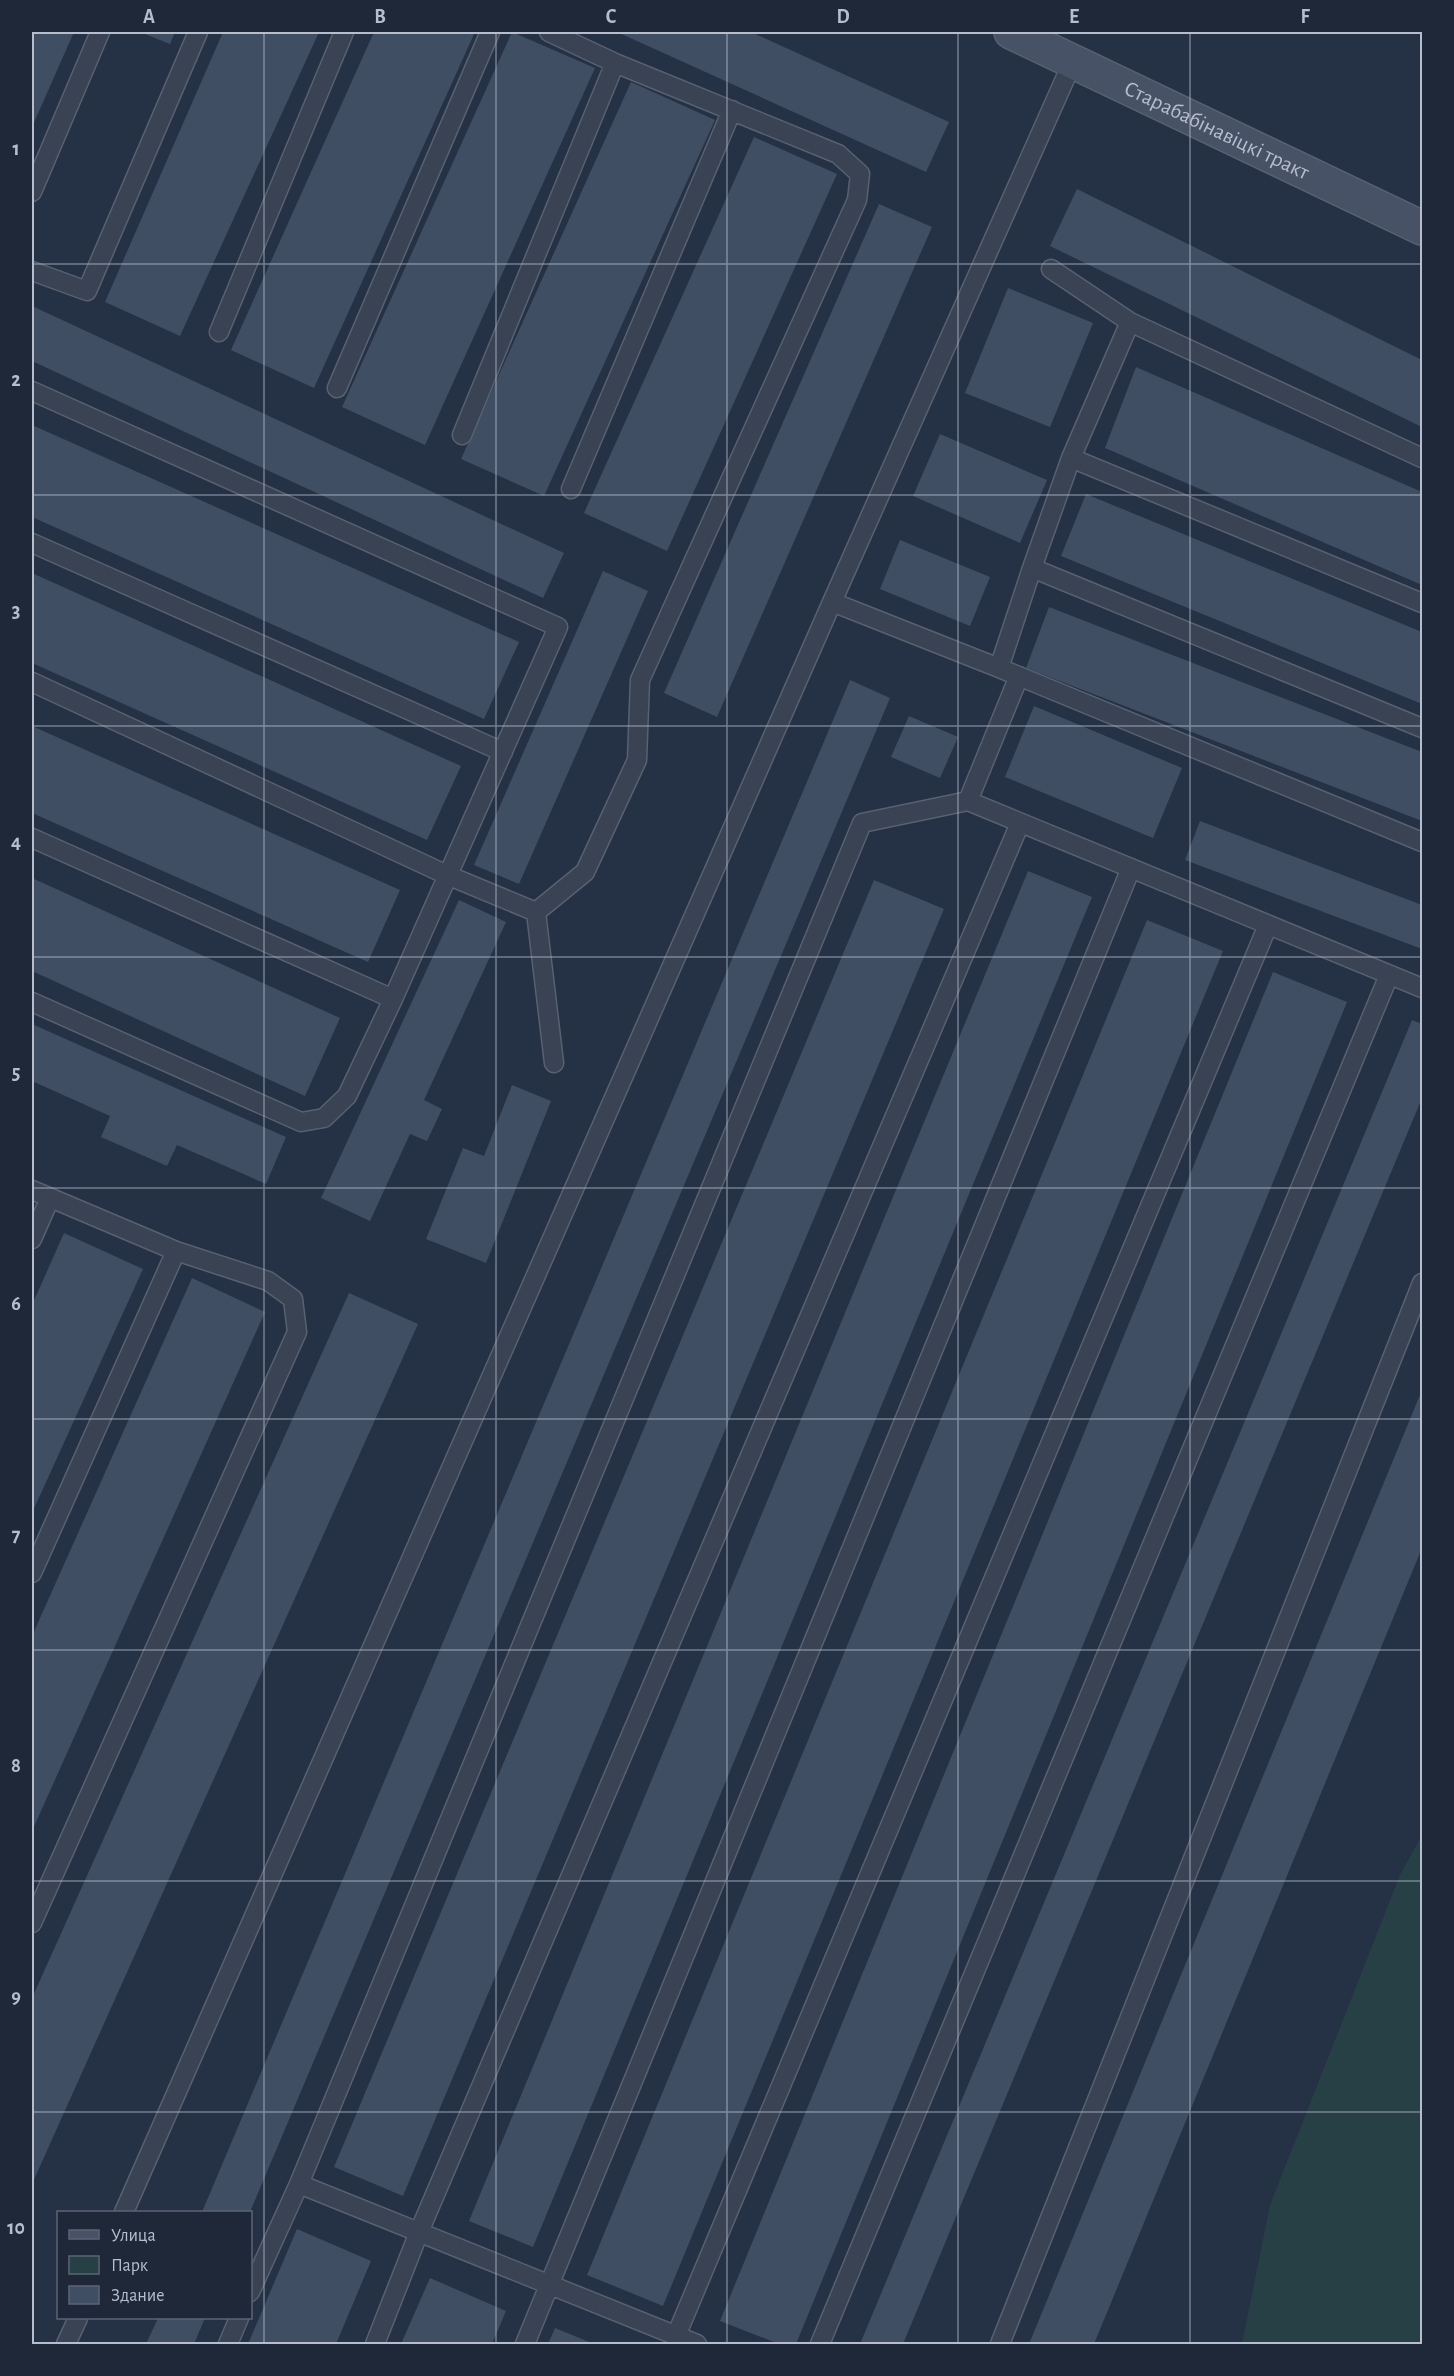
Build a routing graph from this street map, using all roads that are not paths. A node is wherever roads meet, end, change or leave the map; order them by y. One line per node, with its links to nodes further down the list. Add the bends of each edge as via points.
1 (100, 32): 10 (lane)
2 (198, 32): 13 (lane, via 87,291)
3 (344, 32): 15 (lane)
4 (490, 32): 16 (lane)
5 (549, 32): 8 (lane)
6 (1011, 32): 7 (street, Старабабінавіцкі тракт)
7 (1073, 60): 11 (street, Старабабінавіцкі тракт); 24 (lane)
8 (615, 63): 9 (lane); 18 (lane)
9 (732, 110): 21 (lane); 37 (lane, via 838,154 860,174 857,200 640,680 637,760 585,872)
10 (32, 192)
11 (1422, 228)
12 (1051, 268): 14 (lane)
13 (32, 271)
14 (1130, 322): 19 (lane); 20 (lane)
15 (219, 332)
16 (337, 387)
17 (32, 391): 30 (lane, via 558,627)
18 (462, 435)
19 (1071, 458): 23 (lane); 25 (lane)
20 (1422, 458)
21 (571, 489)
22 (32, 543): 30 (lane)
23 (1032, 568): 26 (lane); 29 (lane)
24 (831, 602): 26 (lane); 52 (lane)
25 (1422, 603)
26 (999, 668): 27 (lane)
27 (1019, 676): 31 (lane); 34 (lane)
28 (32, 682): 36 (lane)
29 (1422, 728)
30 (503, 752): 36 (lane)
31 (968, 801): 32 (lane); 51 (lane, via 862,823)
32 (1020, 823): 35 (lane); 53 (lane)
33 (32, 838): 41 (lane)
34 (1422, 842)
35 (1131, 868): 38 (lane); 54 (lane)
36 (447, 875): 37 (lane); 41 (lane)
37 (536, 912): 43 (lane)
38 (1268, 925): 39 (lane); 58 (lane)
39 (1389, 975): 40 (lane); 64 (lane)
40 (1422, 988)
41 (393, 999): 42 (lane, via 347,1096 324,1118 301,1122)
42 (32, 1002)
43 (554, 1063)
44 (32, 1190): 45 (lane)
45 (50, 1198): 46 (lane); 47 (lane)
46 (32, 1239)
47 (176, 1251): 49 (lane); 50 (lane, via 268,1281 292,1299 297,1332)
48 (1422, 1283): 65 (lane)
49 (32, 1574)
50 (32, 1923)
51 (298, 2184): 53 (lane); 55 (lane)
52 (124, 2211)
53 (419, 2232): 54 (lane); 61 (lane)
54 (550, 2285): 58 (lane); 62 (lane)
55 (252, 2288)
56 (78, 2319): 59 (lane)
57 (239, 2319): 60 (lane)
58 (676, 2336): 63 (lane)
59 (66, 2344)
60 (228, 2344)
61 (375, 2344)
62 (525, 2344)
63 (697, 2344)
64 (820, 2344)
65 (1000, 2344)

